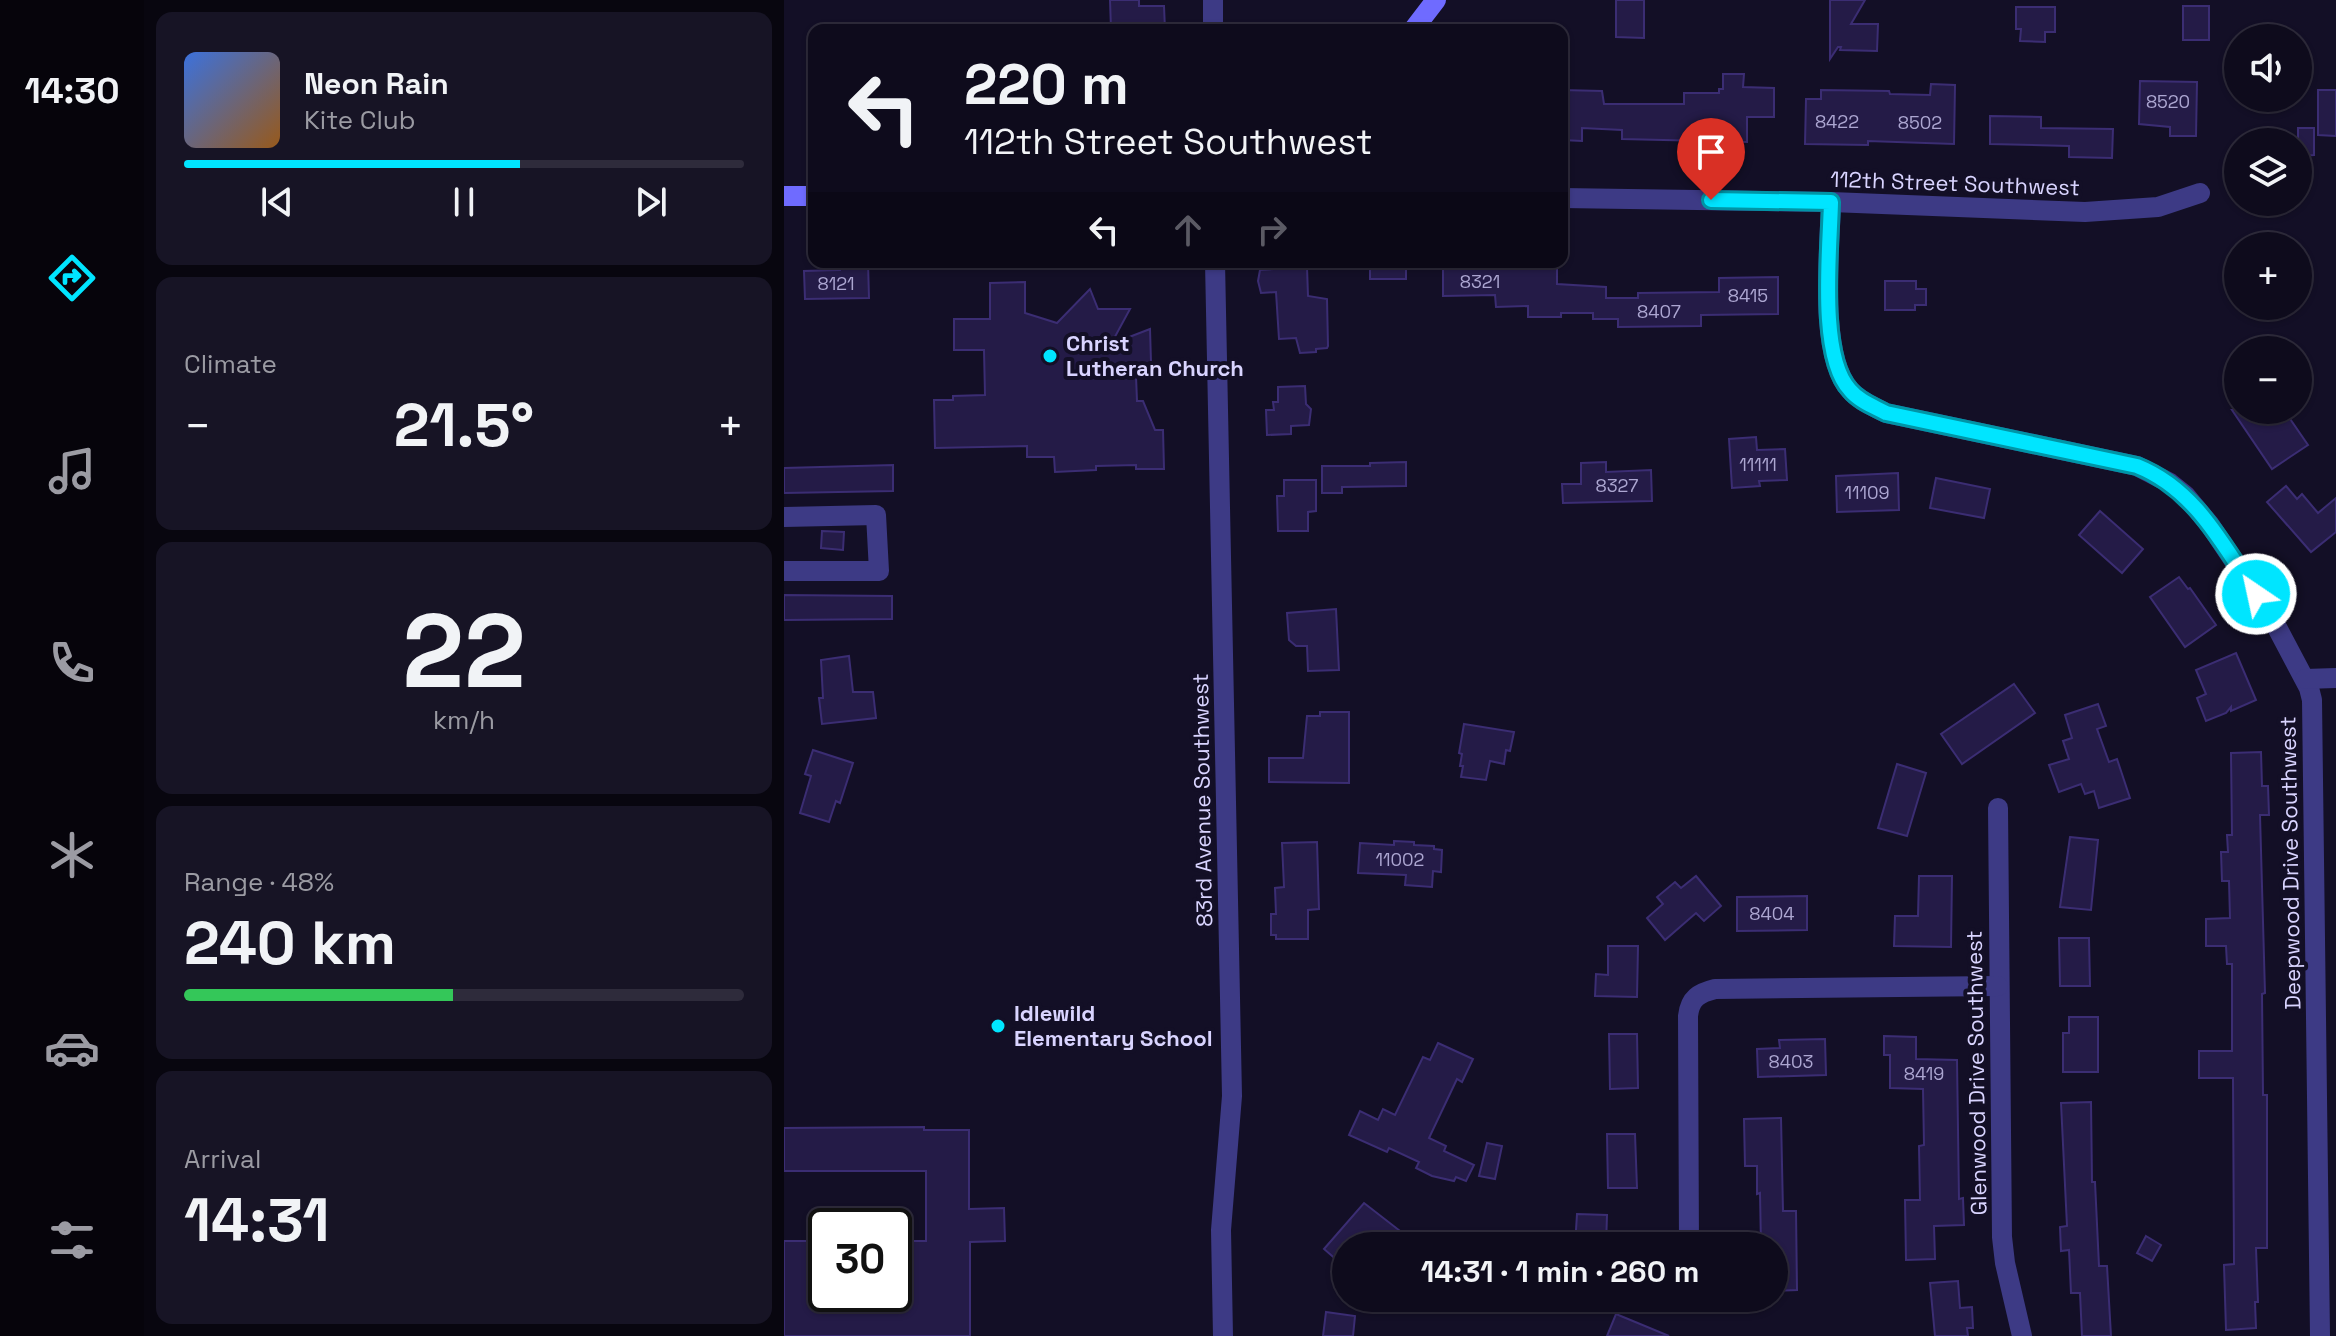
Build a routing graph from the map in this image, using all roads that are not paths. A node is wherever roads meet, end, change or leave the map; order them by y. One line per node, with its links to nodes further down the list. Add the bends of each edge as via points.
1 (1213, 0): 3 (street)
2 (1436, 0): 4 (street)
3 (1213, 24)
4 (1418, 24)
5 (2200, 193): 9 (street, 112th Street Southwest, via 2158,207 2085,212)
6 (784, 196): 7 (street)
7 (808, 196)
8 (1568, 198): 9 (street, 112th Street Southwest)
9 (1831, 202): 14 (street, Deepwood Drive Southwest, via 1829,325 1833,355 1849,390 1886,413 2137,466 2170,483 2210,525)
10 (1215, 268): 18 (street, 83rd Avenue Southwest, via 1232,1096 1221,1230)
11 (784, 517): 12 (street, via 876,515 879,571)
12 (784, 571)
13 (2336, 678): 14 (street)
14 (2305, 679): 20 (street, Deepwood Drive Southwest, via 2312,700)
15 (1998, 808): 16 (street, Glenwood Drive Southwest)
16 (1998, 986): 17 (street, via 1702,992 1692,1000 1688,1016); 19 (street, Glenwood Drive Southwest, via 2002,1237)
17 (1689, 1232)
18 (1223, 1336)
19 (2022, 1336)
20 (2320, 1336)

